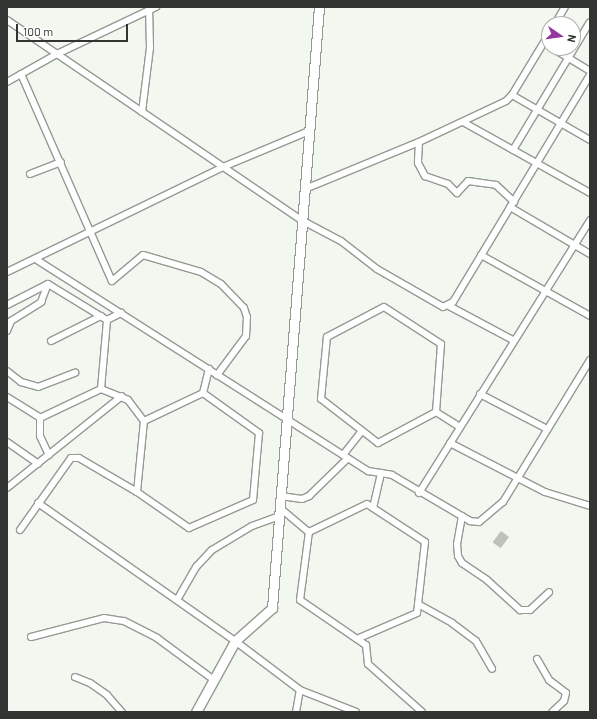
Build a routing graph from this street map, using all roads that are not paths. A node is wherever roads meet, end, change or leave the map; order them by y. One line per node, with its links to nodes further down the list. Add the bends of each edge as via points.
1 (156, 7): 4 (street)
2 (319, 7): 21 (street)
3 (565, 7): 5 (street)
4 (149, 9): 9 (street); 18 (street, via 150,48)
5 (560, 16)
6 (7, 20): 9 (street)
7 (590, 22): 11 (street)
8 (541, 52): 16 (street)
9 (57, 54): 13 (street); 18 (street)
10 (565, 56): 11 (street)
11 (568, 58): 12 (street); 17 (street)
12 (590, 71)
13 (21, 74): 15 (street); 25 (street)
14 (590, 75): 20 (street)
15 (7, 82)
16 (512, 95): 17 (street); 19 (street, via 498,106)
17 (537, 110): 20 (street); 24 (street)
18 (142, 112): 27 (street)
19 (463, 122): 23 (street); 24 (street)
20 (561, 124): 22 (street); 26 (street)
21 (309, 130): 27 (street); 29 (street)
22 (590, 140)
23 (418, 142): 29 (street); 31 (street, via 418,163 425,176 448,184 457,193 468,181 496,185)
24 (513, 150): 26 (street)
25 (61, 162): 28 (street); 34 (street)
26 (537, 163): 30 (street); 31 (street)
27 (223, 167): 33 (street); 34 (street)
28 (30, 174)
29 (305, 189): 33 (street)
30 (590, 193)
31 (512, 205): 35 (street); 37 (street)
32 (590, 220): 35 (street)
33 (303, 221): 43 (street, via 341,241 377,269 431,301 443,307); 62 (street)
34 (92, 232): 38 (street); 54 (street, via 112,280 143,256 201,272 221,284 244,308 248,317 246,336)
35 (574, 245): 36 (street); 41 (street)
36 (590, 254)
37 (481, 256): 41 (street); 43 (street)
38 (37, 260): 39 (street); 44 (street)
39 (7, 272)
40 (48, 284): 42 (street); 46 (street); 47 (street, via 41,302 12,321)
41 (544, 290): 45 (street); 48 (street)
42 (7, 305)
43 (449, 306): 48 (street)
44 (121, 313): 46 (street); 51 (street)
45 (590, 316)
46 (104, 318): 49 (street); 55 (street)
47 (7, 331)
48 (513, 340): 57 (street)
49 (51, 341)
50 (590, 360): 65 (street)
51 (208, 369): 54 (street); 56 (street)
52 (7, 371): 53 (street, via 21,382 38,387)
53 (75, 373)
54 (217, 375): 62 (street)
55 (101, 389): 58 (street); 61 (street)
56 (203, 393): 63 (street); 75 (street, via 259,433 253,500 189,528)
57 (480, 394): 64 (street); 65 (street)
58 (122, 396): 63 (street); 69 (street)
59 (7, 397): 61 (street)
60 (436, 412): 64 (street); 66 (street, via 378,443); 66 (street, via 441,344 384,307 327,337 321,400)
61 (40, 418): 69 (street, via 40,436)
62 (287, 420): 70 (street); 77 (street)
63 (144, 421): 75 (street)
64 (460, 427): 68 (street)
65 (547, 430): 73 (street)
66 (362, 431): 70 (street)
67 (7, 442): 71 (street)
68 (450, 443): 73 (street); 76 (street)
69 (49, 455): 71 (street)
70 (345, 457): 72 (street, via 368,471); 77 (street, via 309,496 302,499)
71 (38, 464): 74 (street)
72 (381, 473): 76 (street, via 392,475); 80 (street)
73 (517, 478): 79 (street, via 545,492); 82 (street, via 502,502 479,522 470,521)
74 (7, 488)
75 (137, 492): 78 (street, via 75,457 69,460)
76 (419, 493): 82 (street)
77 (281, 496): 81 (street)
78 (38, 504): 83 (street); 86 (street)
79 (590, 506)
80 (373, 508): 84 (street, via 367,504); 87 (street, via 425,542)
81 (280, 512): 84 (street); 86 (street, via 212,550 197,566); 90 (street, via 272,608)
82 (462, 516): 85 (street, via 457,544 458,556 462,563 487,580 520,610 530,610)
83 (20, 530)
84 (309, 532): 89 (street, via 300,600)
85 (549, 592)
86 (177, 600): 90 (street)
87 (418, 604): 89 (street, via 417,613); 92 (street, via 452,623 476,641)
88 (31, 637): 94 (street, via 104,618 124,621 152,635)
89 (357, 639): 100 (street, via 366,645 368,664)
90 (235, 641): 94 (street); 95 (street)
91 (537, 659): 101 (street, via 549,680 566,693 564,701)
92 (492, 670)
93 (75, 677): 96 (street, via 90,683 107,695)
94 (214, 680): 97 (street)
95 (300, 690): 98 (street); 99 (street)
96 (122, 712)
97 (196, 712)
98 (296, 712)
99 (356, 712)
100 (422, 712)
101 (552, 712)

